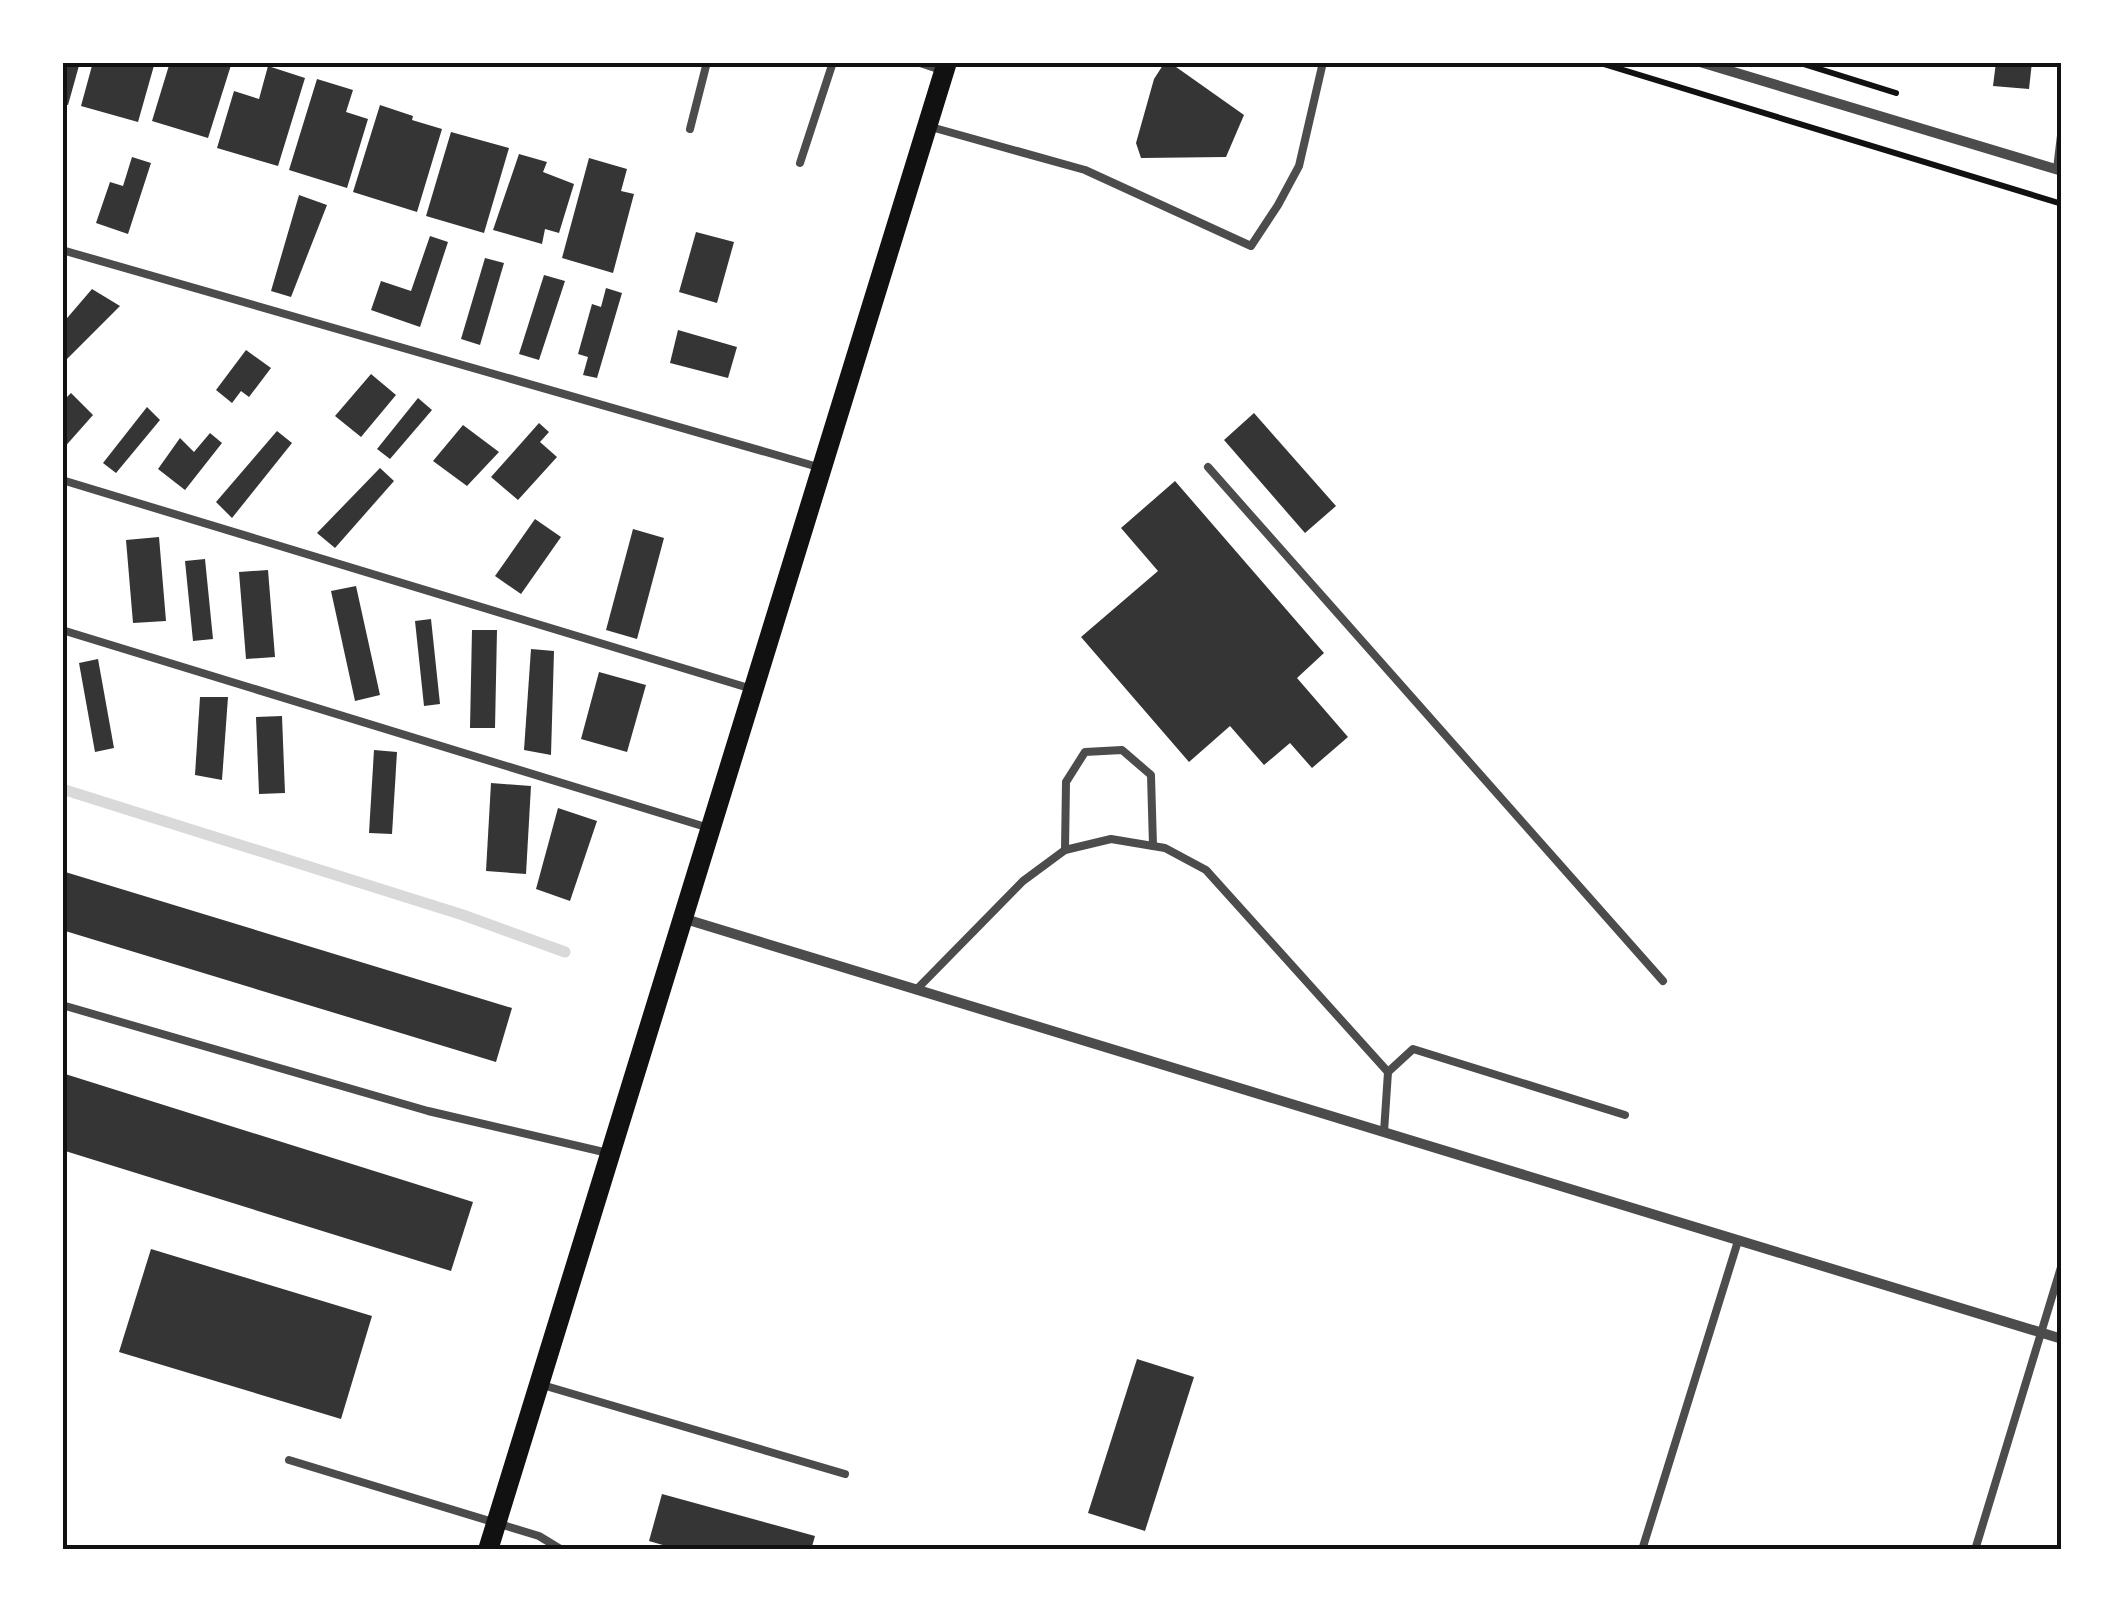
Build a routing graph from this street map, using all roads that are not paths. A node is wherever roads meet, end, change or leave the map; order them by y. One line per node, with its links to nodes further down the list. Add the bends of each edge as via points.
1 (707, 62): 9 (lane)
2 (834, 62): 10 (lane)
3 (917, 62): 6 (lane)
4 (1323, 62): 7 (lane, via 1299,166 1251,246 1085,170)
5 (1700, 62): 11 (street)
6 (945, 67): 7 (main road)
7 (927, 126): 14 (main road)
8 (2062, 127): 11 (lane)
9 (690, 129)
10 (800, 163)
11 (2059, 170)
12 (62, 250): 14 (lane)
13 (1208, 467): 22 (lane)
14 (821, 468): 17 (main road)
15 (62, 480): 17 (lane)
16 (62, 630): 18 (lane)
17 (752, 689): 18 (main road)
18 (709, 828): 21 (main road)
19 (1153, 846): 20 (lane, via 1111,839); 20 (lane, via 1151,775 1122,750 1085,752 1066,782); 25 (lane, via 1206,870)
20 (1065, 850): 23 (lane, via 1022,881)
21 (681, 918): 23 (street); 28 (main road)
22 (1663, 980)
23 (916, 990): 27 (street)
24 (62, 1005): 28 (lane, via 428,1111)
25 (1388, 1072): 26 (lane, via 1413,1049); 27 (lane)
26 (1625, 1115)
27 (1384, 1132): 29 (street)
28 (611, 1154): 33 (main road)
29 (1738, 1241): 31 (street); 39 (lane)
30 (2062, 1264): 31 (lane)
31 (2040, 1332): 32 (street); 40 (lane)
32 (2062, 1339)
33 (539, 1384): 35 (lane); 36 (main road)
34 (289, 1460): 36 (lane)
35 (846, 1474)
36 (496, 1523): 37 (main road); 38 (lane)
37 (488, 1550)
38 (562, 1550)
39 (1642, 1550)
40 (1975, 1550)

